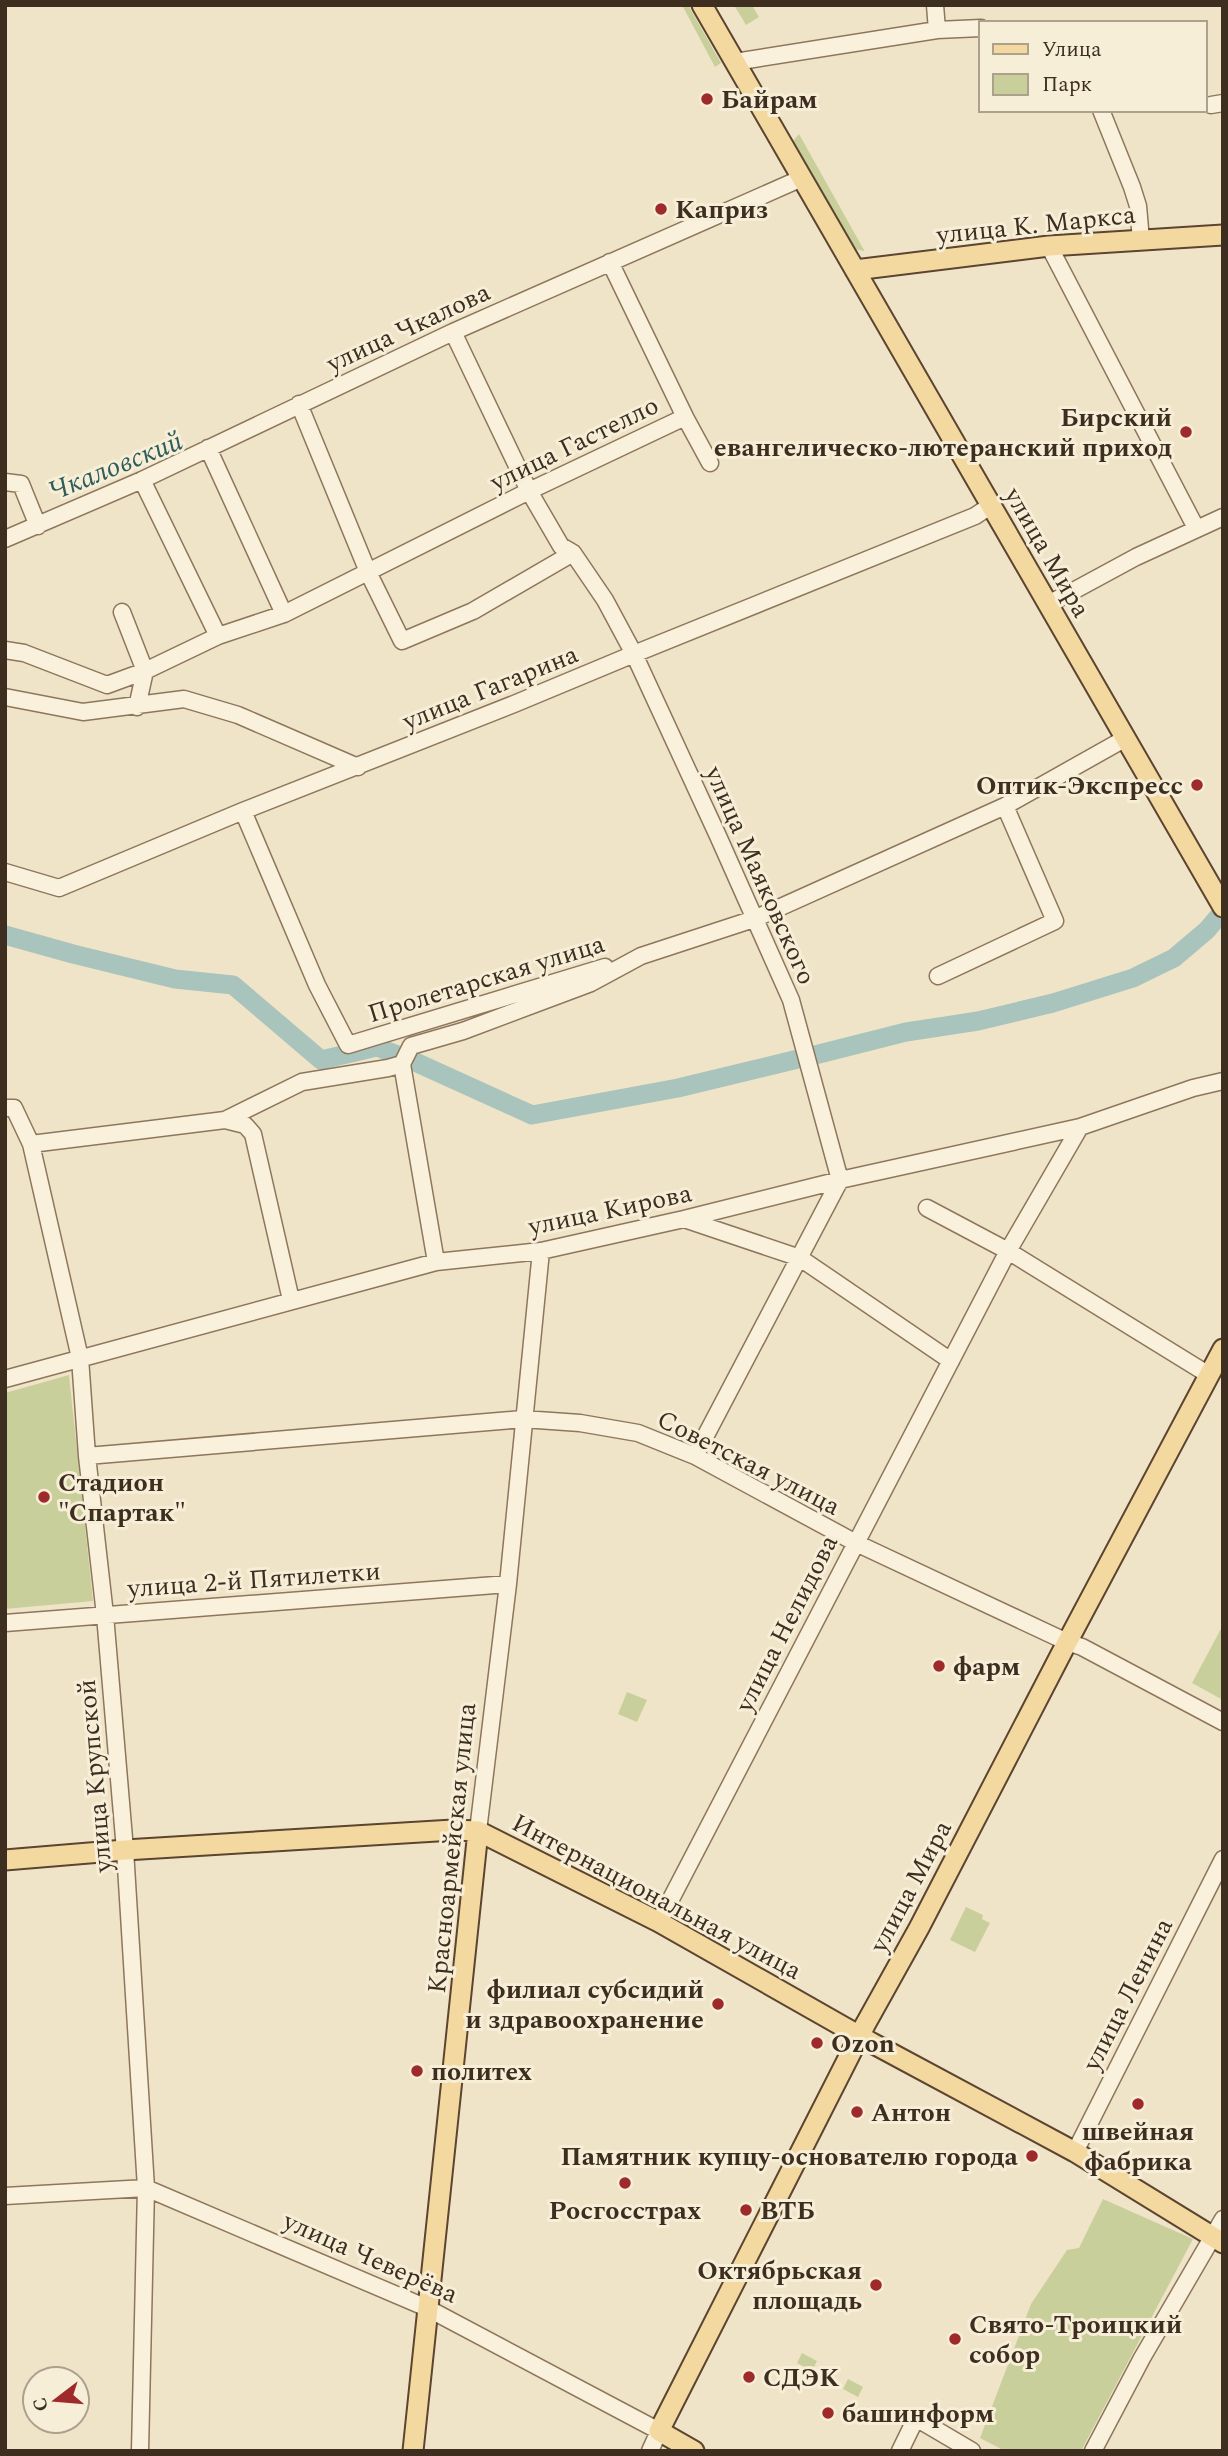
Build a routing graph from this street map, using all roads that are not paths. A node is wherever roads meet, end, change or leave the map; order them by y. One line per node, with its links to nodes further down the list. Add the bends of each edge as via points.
1 (702, 5): 5 (main road, улица Мира)
2 (935, 5): 4 (street)
3 (979, 27): 4 (street)
4 (937, 30): 5 (street)
5 (735, 62): 7 (main road, улица Мира)
6 (1102, 112): 9 (street, via 1138,206)
7 (802, 178): 11 (street, улица Чкалова); 12 (main road, улица Мира)
8 (1223, 235): 9 (main road, улица К. Маркса)
9 (1141, 240): 10 (main road, улица К. Маркса)
10 (1049, 246): 12 (main road, улица К. Маркса); 24 (street)
11 (610, 261): 13 (street, улица Чкалова); 15 (street, улица Гастелло)
12 (855, 270): 21 (main road, улица Мира)
13 (453, 332): 14 (street, улица Чкалова); 20 (street, улица Маяковского)
14 (299, 404): 16 (street, улица Чкалова); 27 (street)
15 (685, 417): 17 (street); 20 (street, улица Гастелло)
16 (208, 448): 18 (street, улица Чкалова); 30 (street)
17 (710, 463)
18 (142, 480): 23 (street, улица Чкалова); 31 (street)
19 (5, 482): 23 (street, via 21,484)
20 (529, 491): 26 (street, улица Маяковского, via 561,546); 27 (street, улица Гастелло)
21 (990, 506): 28 (main road, улица Мира); 33 (street, улица Гагарина)
22 (1223, 517): 24 (street)
23 (38, 526): 25 (street, улица Чкалова)
24 (1196, 528): 28 (street)
25 (5, 539)
26 (573, 553): 27 (street, via 473,611 402,642); 33 (street, улица Маяковского)
27 (368, 572): 30 (street, улица Гастелло)
28 (1047, 604): 37 (main road, улица Мира)
29 (122, 612): 34 (street)
30 (284, 614): 31 (street, улица Гастелло)
31 (218, 636): 34 (street, улица Гастелло)
32 (5, 650): 34 (street, улица Гастелло, via 107,685)
33 (634, 654): 38 (street, улица Гагарина); 43 (street, улица Маяковского)
34 (145, 671): 36 (street)
35 (5, 697): 36 (street, via 83,712)
36 (137, 707): 38 (street, via 184,699 238,715)
37 (1126, 738): 39 (street, Пролетарская улица); 42 (main road, улица Мира)
38 (358, 767): 40 (street, улица Гагарина)
39 (1005, 806): 43 (street, Пролетарская улица); 45 (street, via 1055,921)
40 (243, 811): 41 (street, улица Гагарина, via 59,888); 44 (street, Пролетарская улица, via 317,985 348,1045)
41 (5, 873)
42 (1223, 907)
43 (754, 919): 44 (street, Пролетарская улица); 52 (street, улица Маяковского, via 791,1000)
44 (641, 956): 46 (street, Пролетарская улица, via 592,983 411,1046)
45 (938, 976)
46 (402, 1063): 49 (street, via 302,1082); 58 (street)
47 (1223, 1081): 50 (street, улица Кирова)
48 (10, 1108): 51 (street, улица Крупской)
49 (225, 1120): 51 (street); 59 (street, via 244,1125 253,1134)
50 (1080, 1127): 52 (street, улица Кирова); 56 (street, улица Нелидова)
51 (31, 1144): 61 (street, улица Крупской)
52 (840, 1181): 54 (street, улица Кирова); 57 (street)
53 (927, 1208): 56 (street)
54 (684, 1219): 55 (street, улица Кирова); 57 (street)
55 (541, 1251): 58 (street, улица Кирова); 65 (street, Красноармейская улица)
56 (1008, 1251): 62 (street, улица Нелидова); 63 (street)
57 (800, 1258): 62 (street); 67 (street)
58 (436, 1262): 59 (street, улица Кирова)
59 (291, 1300): 61 (street, улица Кирова)
60 (1223, 1349): 63 (main road, улица Мира)
61 (80, 1358): 64 (street, улица Кирова); 66 (street, улица Крупской)
62 (951, 1361): 68 (street, улица Нелидова)
63 (1209, 1375): 72 (main road, улица Мира)
64 (5, 1379)
65 (523, 1419): 66 (street, Советская улица); 67 (street, Советская улица, via 638,1433); 69 (street, Красноармейская улица)
66 (87, 1456): 70 (street, улица Крупской)
67 (695, 1457): 68 (street, Советская улица)
68 (856, 1543): 72 (street, Советская улица); 78 (street, улица Нелидова)
69 (508, 1584): 70 (street, улица 2-й Пятилетки); 74 (street, Красноармейская улица)
70 (105, 1615): 71 (street, улица 2-й Пятилетки); 75 (street, улица Крупской)
71 (5, 1623)
72 (1067, 1642): 73 (street, Советская улица); 79 (main road, улица Мира)
73 (1223, 1722)
74 (478, 1831): 75 (main road, Интернациональная улица); 78 (main road, Интернациональная улица); 85 (main road, Красноармейская улица)
75 (125, 1850): 77 (main road, Интернациональная улица); 81 (street, улица Крупской)
76 (1223, 1858): 80 (street, улица Ленина)
77 (5, 1860)
78 (659, 1922): 79 (main road, Интернациональная улица)
79 (860, 2035): 80 (main road, Интернациональная улица); 86 (main road, улица Мира)
80 (1075, 2152): 84 (main road, Интернациональная улица)
81 (146, 2188): 82 (street, улица Чеверёва); 85 (street, улица Чеверёва); 87 (street, улица Крупской)
82 (5, 2196)
83 (1223, 2219): 84 (street)
84 (1218, 2240): 93 (street, via 1142,2358)
85 (427, 2308): 86 (street, улица Чеверёва); 88 (main road, Красноармейская улица)
86 (659, 2431): 89 (street, улица Мира); 90 (main road, улица Чеверёва)
87 (140, 2451)
88 (413, 2451)
89 (650, 2451)
90 (694, 2451)
91 (900, 2451): 92 (street, via 916,2418)
92 (972, 2451)
93 (1093, 2451)

